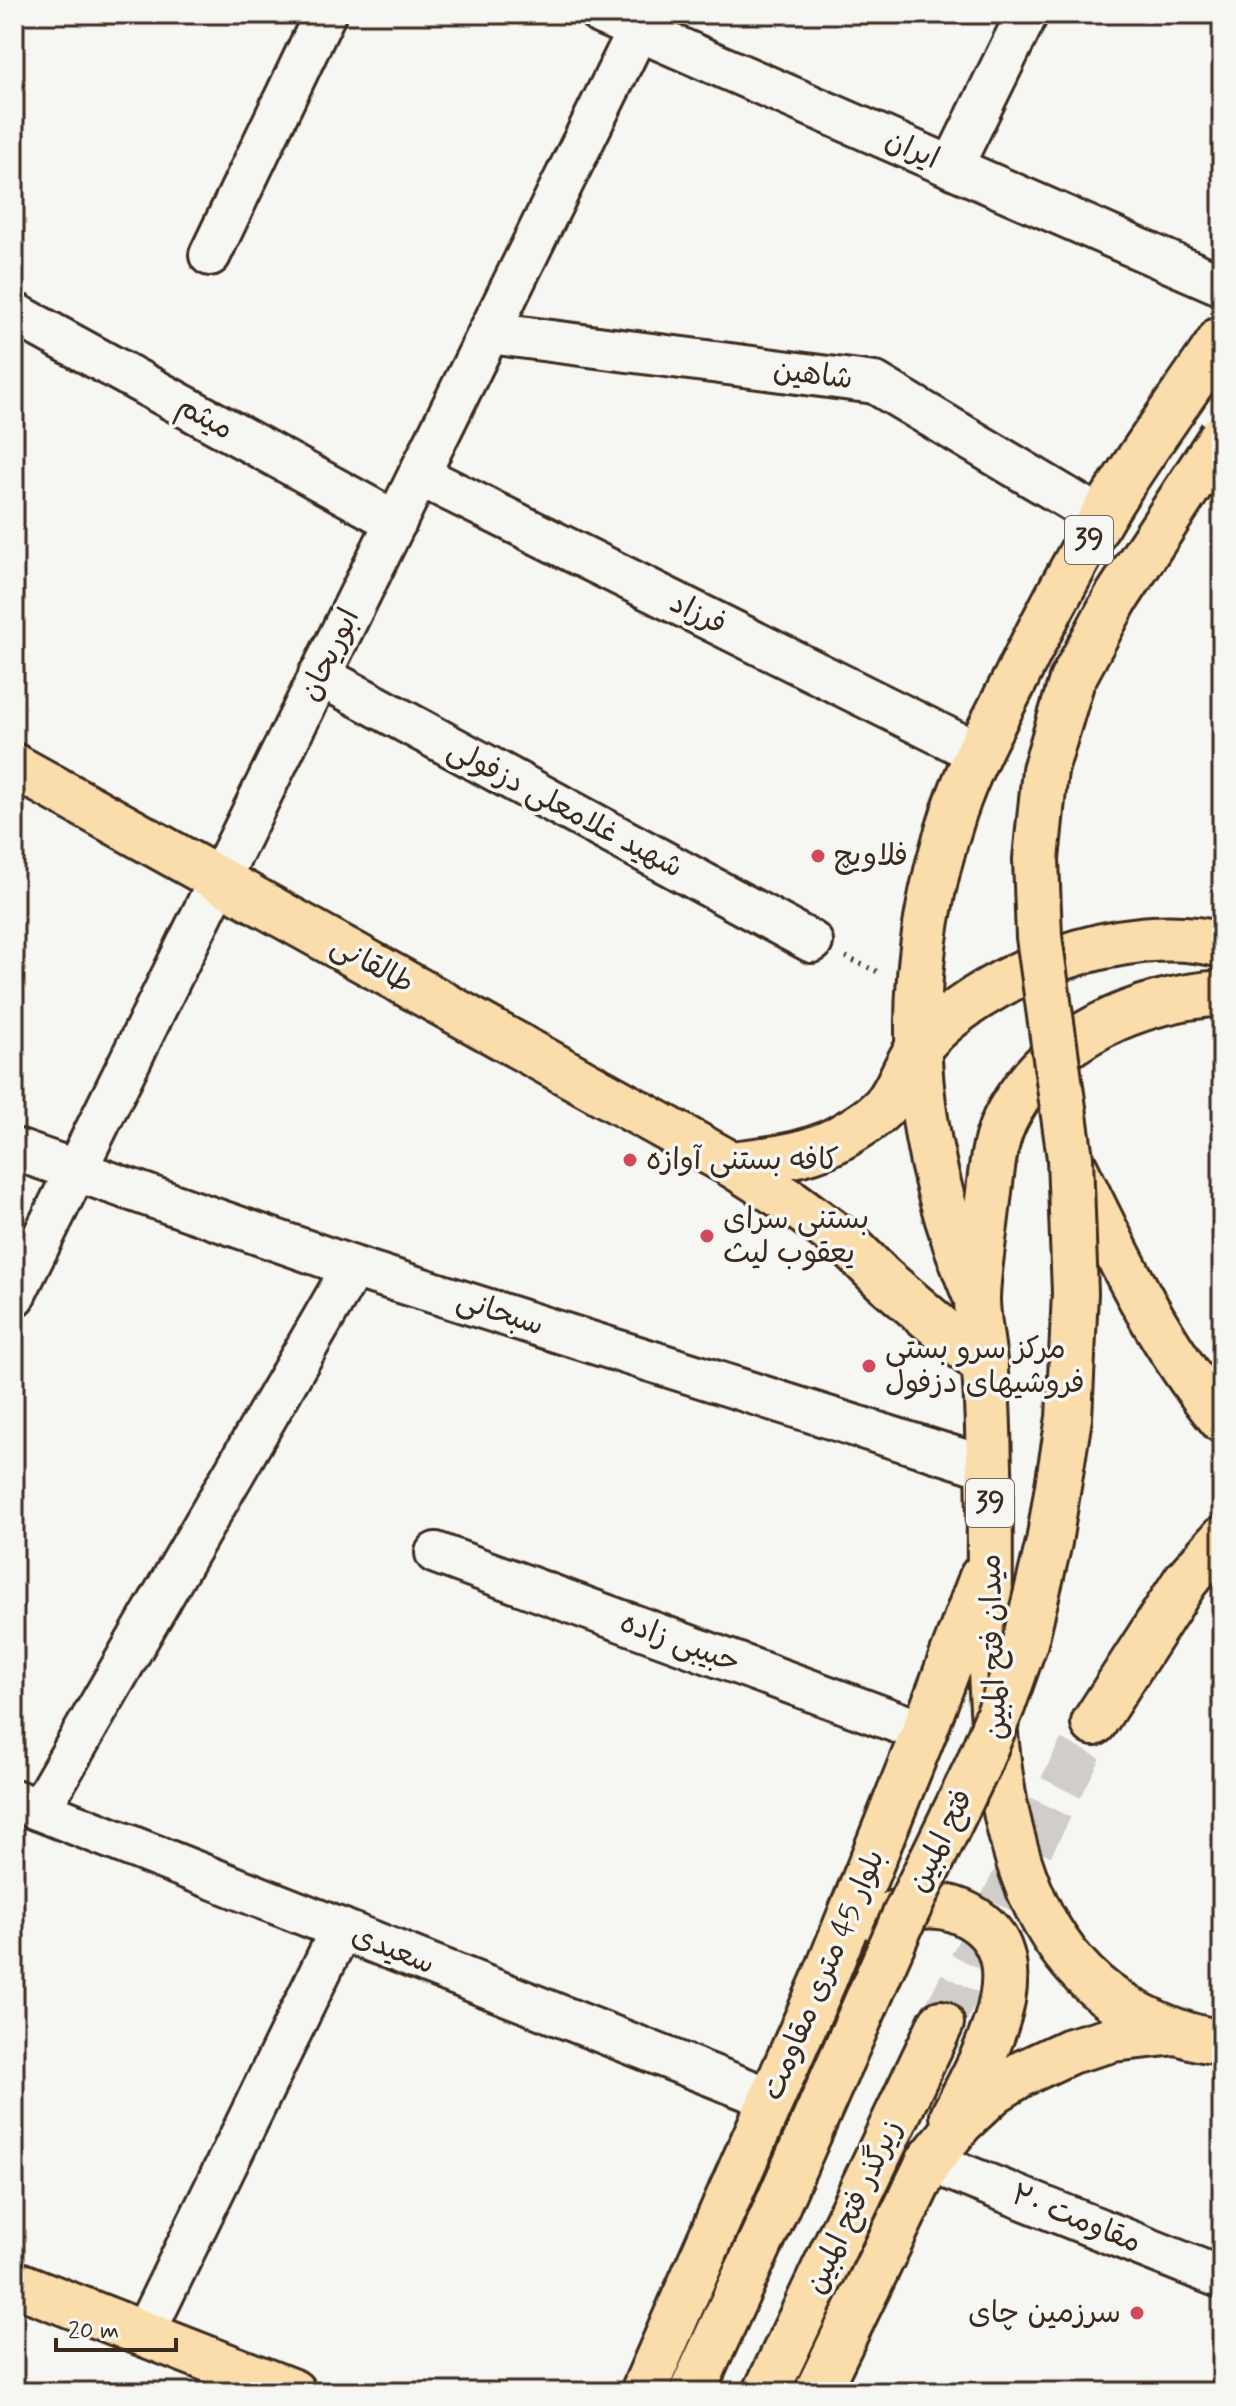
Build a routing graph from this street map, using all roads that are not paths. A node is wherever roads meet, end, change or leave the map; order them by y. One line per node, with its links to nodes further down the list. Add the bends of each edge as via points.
1 (325, 14): 6 (street)
2 (601, 14): 4 (street, ایران)
3 (1027, 14): 5 (street)
4 (642, 22): 5 (street, ایران); 9 (street, ابوریحان)
5 (952, 167): 7 (street, ایران)
6 (210, 255)
7 (1222, 285)
8 (14, 313): 14 (street, میثم)
9 (489, 333): 12 (street, ابوریحان); 13 (street, شاهین, via 875,383)
10 (1222, 338): 13 (main road, 39)
11 (1222, 436): 24 (main road, bridge, via 1115,600 1072,680 1045,770 1036,859 1039,937)
12 (419, 475): 14 (street, ابوریحان); 16 (street, فرزاد)
13 (1101, 518): 16 (main road, 39)
14 (396, 522): 15 (street, ابوریحان)
15 (319, 675): 18 (street, ابوریحان); 19 (street, شهید غلامعلی دزفولی)
16 (978, 753): 22 (main road, 39, via 937,869 925,928)
17 (14, 766): 18 (main road, طالقانی)
18 (219, 881): 25 (main road, طالقانی); 26 (street, ابوریحان)
19 (812, 942)
20 (1222, 945): 22 (main road, via 1168,938 1092,948 1035,967 960,1010)
21 (1222, 993): 29 (main road, میدان فتح المبین / 39, via 1168,999 1128,1012 1085,1033 1041,1069 1009,1111 994,1145)
22 (917, 1050): 25 (main road, via 886,1105 848,1134 788,1157); 29 (main road, 39, via 929,1153 949,1227)
23 (14, 1149): 26 (street, سبحانی)
24 (1070, 1158): 31 (main road, via 1149,1311 1192,1384); 50 (main road, فتح المبین, bridge, via 1075,1293 1069,1418 1049,1542 1025,1642 978,1765 905,1915)
25 (731, 1164): 30 (main road, طالقانی, via 848,1244)
26 (76, 1171): 27 (street, سبحانی); 28 (street, ابوریحان)
27 (353, 1267): 32 (street, سبحانی); 38 (street)
28 (14, 1296)
29 (977, 1299): 30 (main road, میدان فتح المبین / 39)
30 (985, 1366): 32 (main road, میدان فتح المبین / 39)
31 (1222, 1420)
32 (989, 1468): 34 (main road, میدان فتح المبین / 39)
33 (1222, 1539): 36 (main road, via 1186,1580)
34 (991, 1552): 37 (main road, بلوار 45 متری مقاومت); 42 (main road, میدان فتح المبین / 39, via 992,1701 1000,1788 1020,1867 1070,1961 1104,1995 1152,2022)
35 (436, 1553): 37 (street, حبیبی زاده)
36 (1094, 1723)
37 (924, 1732): 40 (main road, بلوار 45 متری مقاومت)
38 (27, 1805): 39 (street, سعیدی)
39 (341, 1929): 43 (street, سعیدی); 47 (street)
40 (824, 1980): 43 (main road, بلوار 45 متری مقاومت); 44 (main road, via 860,1935 906,1908 951,1908 993,1937 1005,1977 994,2030)
41 (941, 2023): 51 (main road, زیرگذر فتح المبین)
42 (1207, 2040): 44 (main road, via 1113,2039 1070,2051 994,2091)
43 (771, 2099): 49 (main road, بلوار 45 متری مقاومت)
44 (929, 2161): 45 (street, مقاومت ۲۰); 52 (main road)
45 (1222, 2278)
46 (14, 2283): 47 (main road)
47 (144, 2334): 48 (main road)
48 (293, 2392)
49 (643, 2392)
50 (692, 2392)
51 (766, 2392)
52 (817, 2392)

